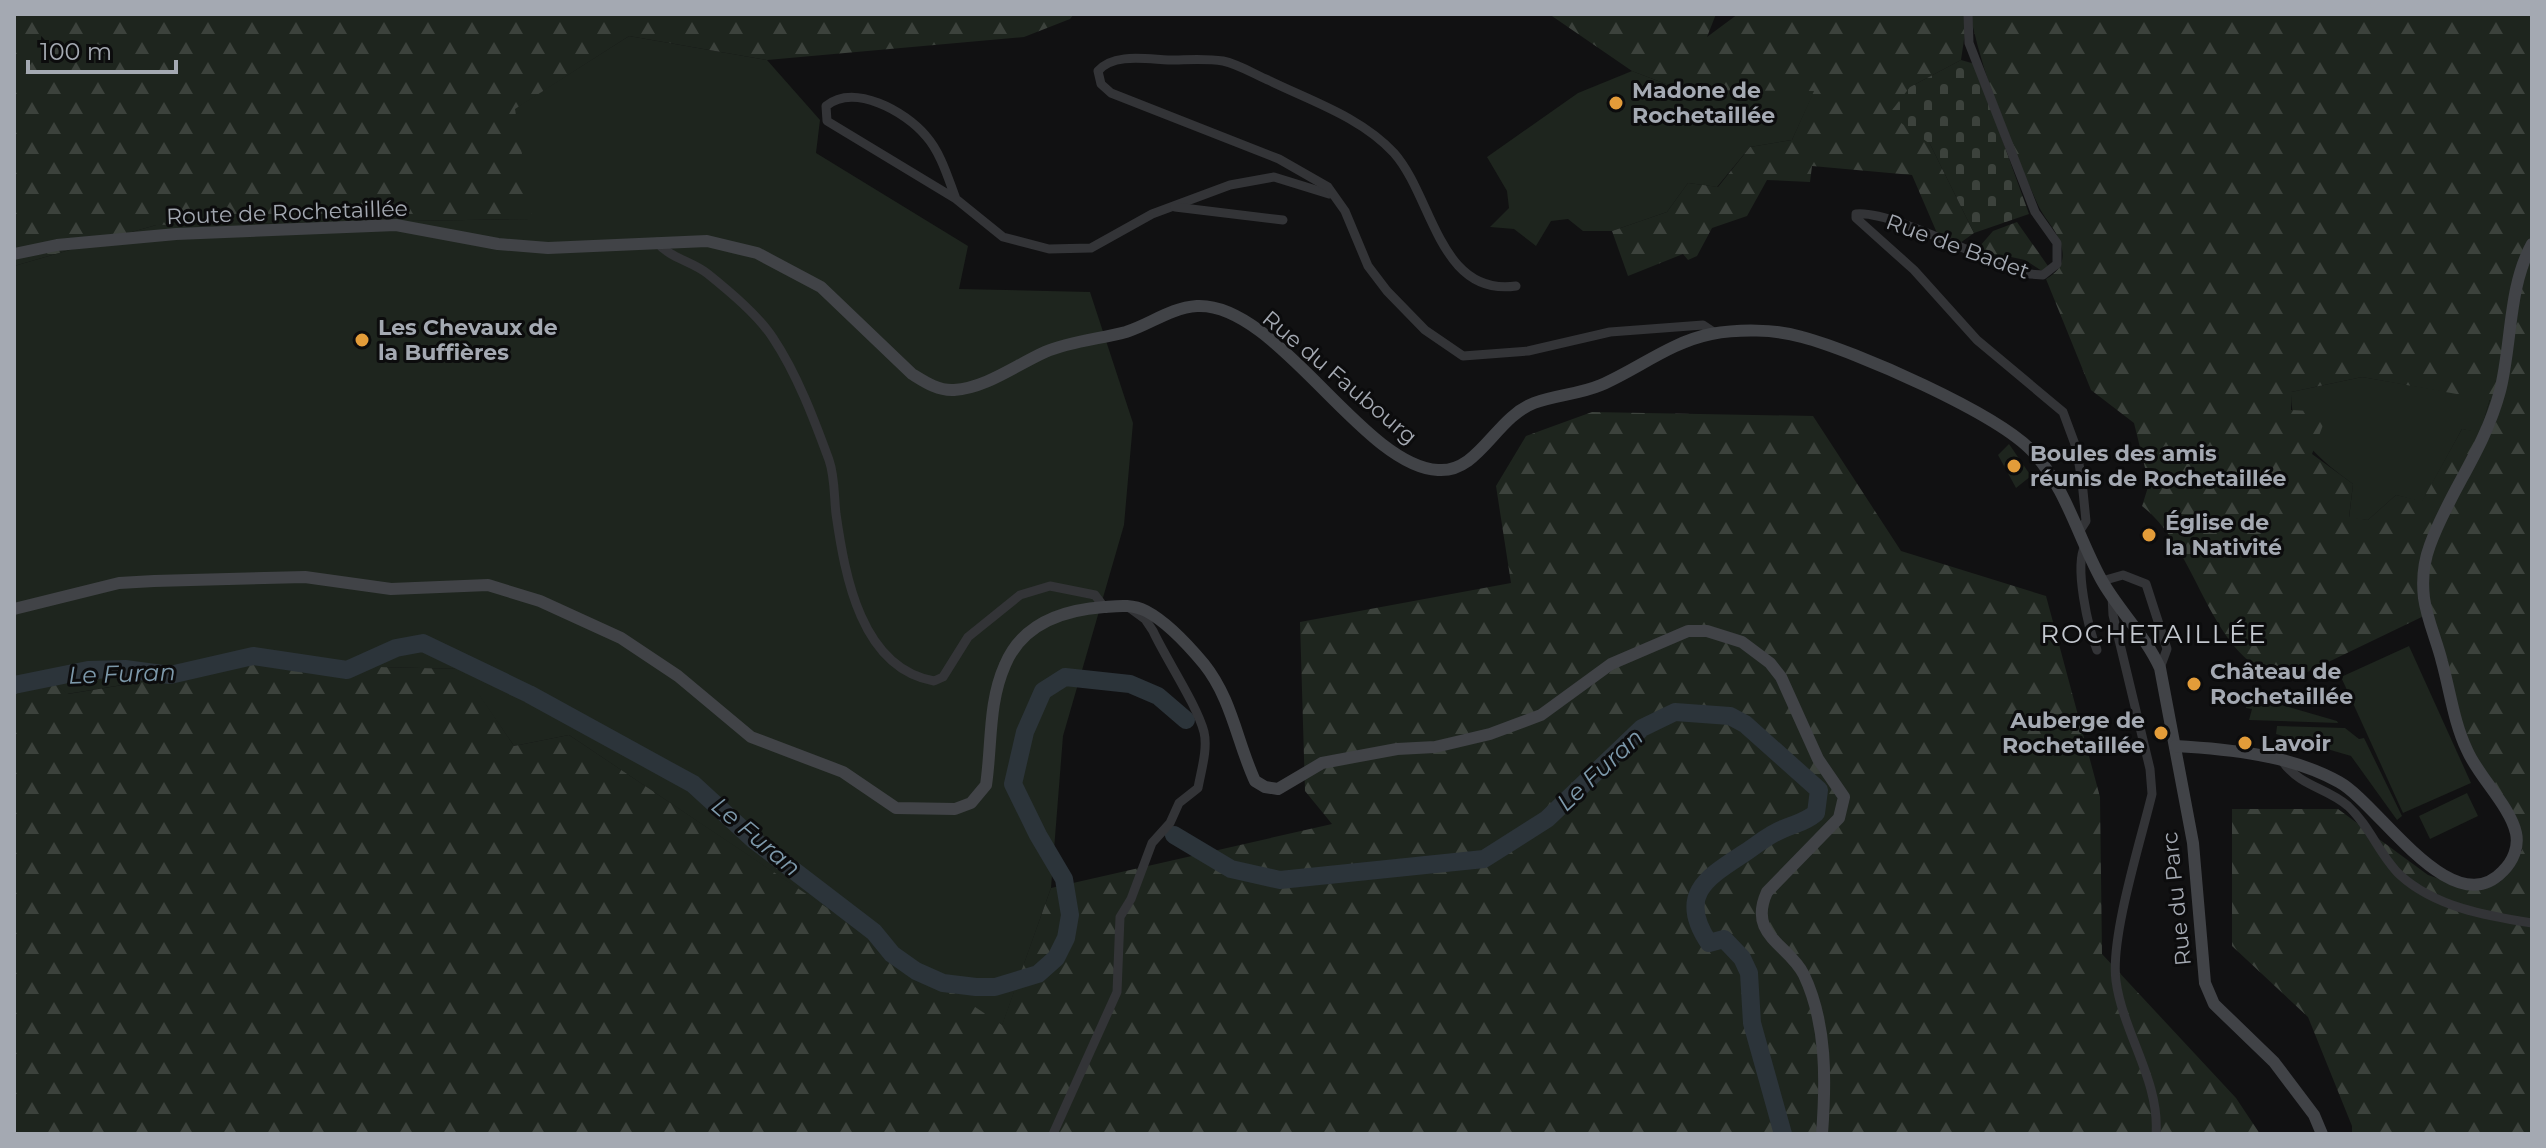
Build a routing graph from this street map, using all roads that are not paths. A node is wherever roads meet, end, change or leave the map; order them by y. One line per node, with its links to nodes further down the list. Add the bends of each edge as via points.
1 (1968, 14): 11 (street, Rue de Badet, via 1969,43 2035,212 2057,243 2057,264 2043,275 2030,274 1893,221 1863,213 1856,218 1914,270 1977,340 2063,412 2082,481 2086,521)
2 (1336, 196): 4 (street, via 1274,177 1230,185); 9 (street, via 1279,159 1111,93 1101,84 1098,71 1130,59 1228,62 1356,122 1394,153 1413,179 1440,241 1466,274 1483,286); 10 (street, via 1368,266 1387,291 1425,330 1463,356 1528,351 1610,332 1703,325)
3 (956, 199): 3 (street, via 827,121 826,106 836,98 856,97 907,118 927,137); 4 (street, via 1003,237 1049,249 1091,248)
4 (1171, 206): 5 (street)
5 (1283, 220)
6 (657, 242): 8 (main road, Route de Rochetaillée, via 548,248 396,225 176,234); 10 (main road, Rue du Faubourg, via 732,245 795,271 821,287 912,374 949,390 973,387 1049,350 1130,331 1174,309 1215,307 1235,315 1293,359 1381,443 1437,470 1474,459 1501,423 1523,407 1598,387 1690,340); 16 (street, via 706,272 772,336 830,464 852,587 861,616 886,658 907,673 934,681 943,677 968,637 1020,595 1050,586 1095,595)
7 (2532, 244): 21 (main road, via 2486,438 2435,532 2424,585 2465,747 2515,829 2515,853 2504,870 2487,881 2466,883 2441,876 2354,791 2323,774)
8 (14, 254)
9 (1516, 286)
10 (1715, 333): 11 (main road, Rue du Faubourg, via 1800,336 1918,383 1985,417 2031,448 2045,465)
11 (2079, 532): 12 (main road, Rue du Faubourg)
12 (2085, 546): 13 (main road, Rue du Faubourg); 18 (street, via 2079,576)
13 (2102, 581): 14 (main road, Rue du Faubourg); 19 (street, via 2123,575 2146,584 2167,649)
14 (2112, 596): 19 (main road, Rue du Faubourg); 25 (street, via 2152,794 2116,948 2115,977 2152,1093)
15 (1127, 606): 16 (main road); 23 (street, via 1153,631 1205,734 1198,788 1179,803 1167,828 1152,843 1120,917 1117,992); 24 (main road, via 1149,612 1205,666 1230,706 1255,781 1278,789 1322,763 1459,742 1520,724 1558,704 1611,664 1688,631 1726,635 1757,651 1781,677 1818,759 1844,797 1839,818 1761,904 1767,932 1802,972 1816,1005 1825,1097)
16 (1104, 607): 17 (main road, via 1075,609 1023,636 996,691 986,785 971,803 933,811 896,808 843,772 751,737 678,676 621,638 540,601 488,585 391,589 305,577 154,581 119,583)
17 (14, 609)
18 (2097, 650)
19 (2160, 668): 20 (main road, Rue du Parc)
20 (2175, 746): 21 (main road, via 2221,748); 26 (main road, Rue du Parc, via 2193,843 2201,961 2210,994 2225,1017 2274,1062)
21 (2283, 762): 22 (street, via 2294,778 2350,808 2400,875 2481,915)
22 (2532, 923)
23 (1053, 1134)
24 (1822, 1134)
25 (2156, 1134)
26 (2322, 1134)

